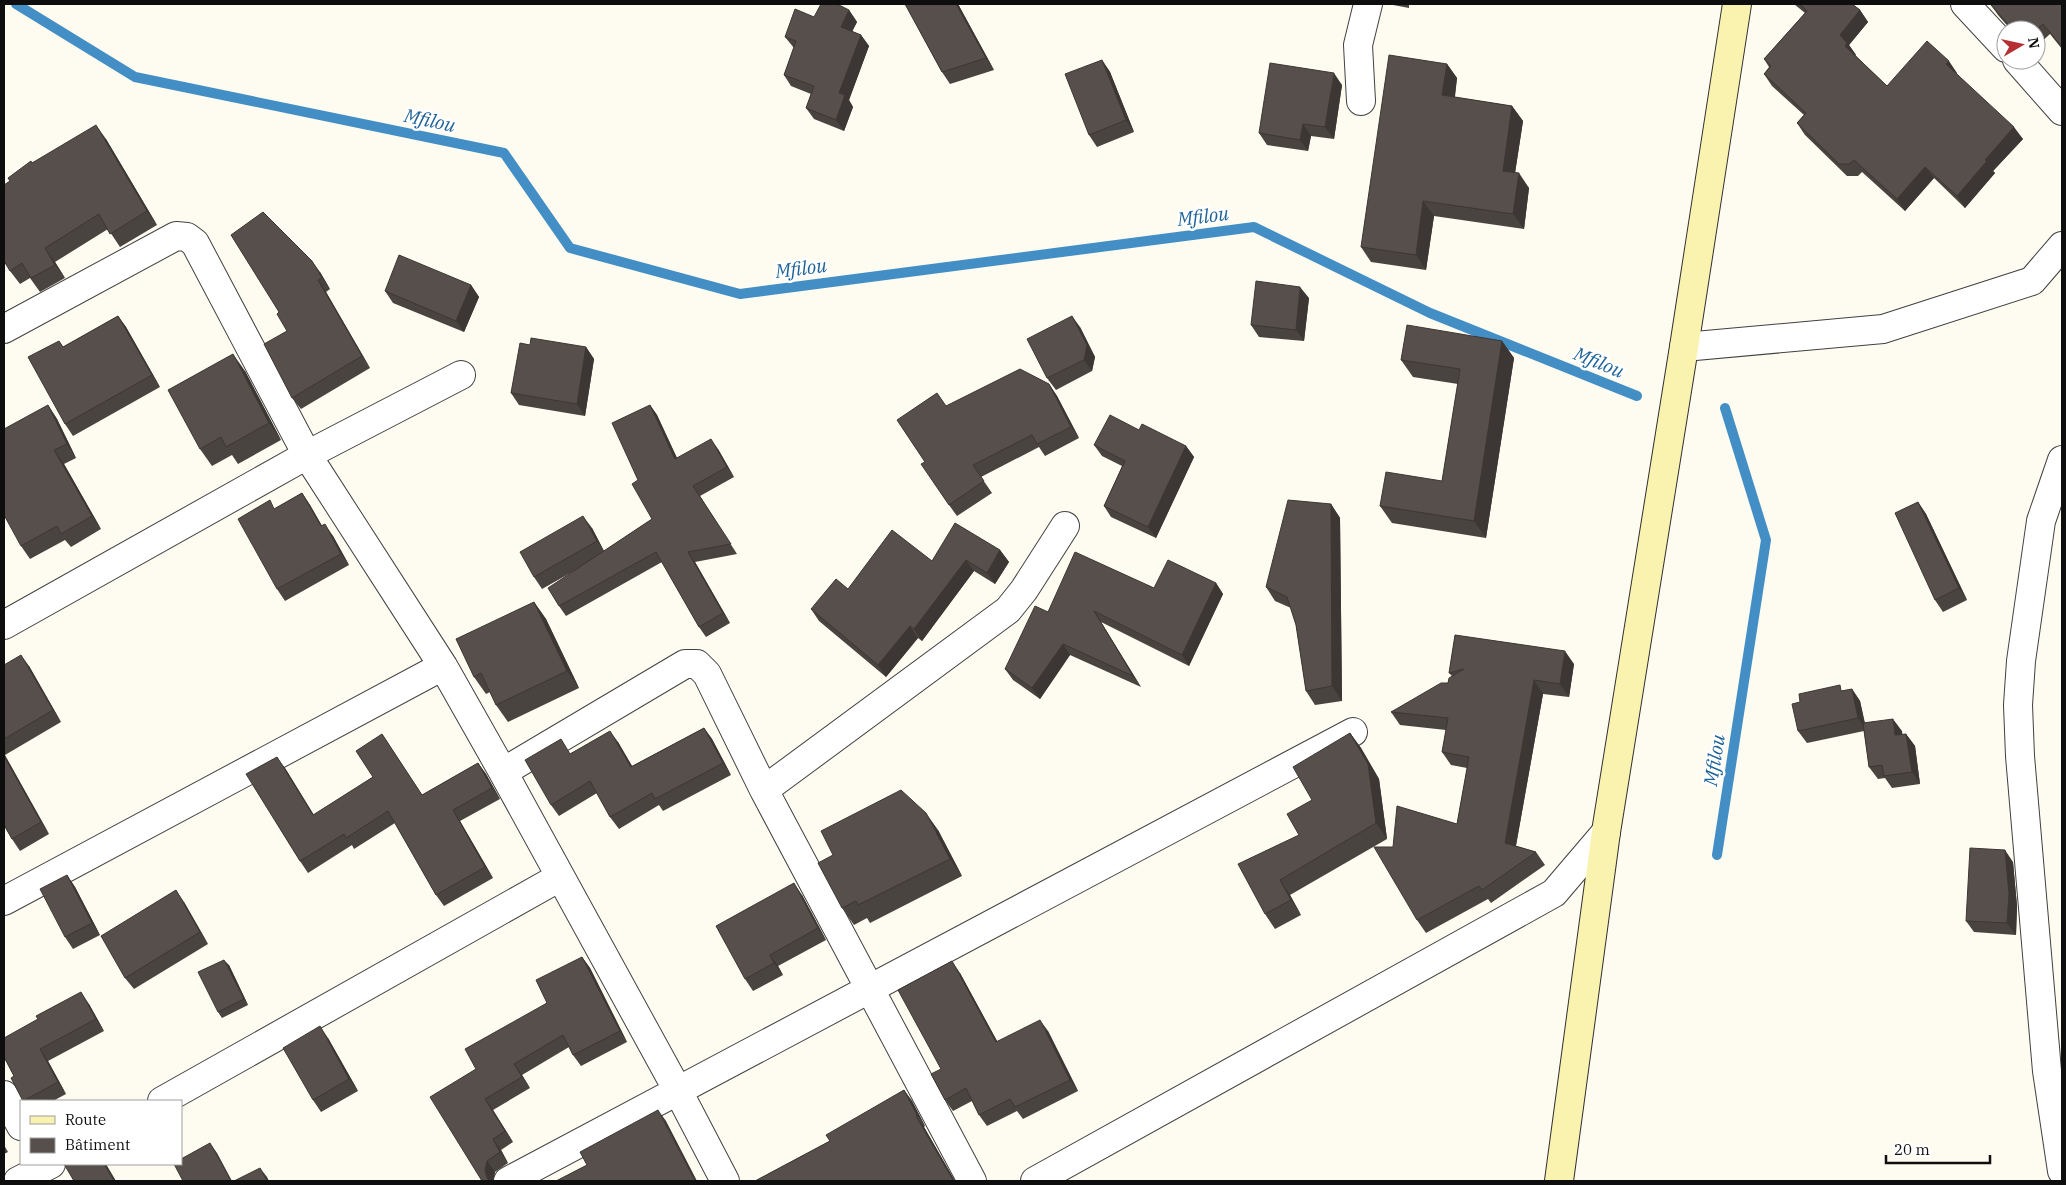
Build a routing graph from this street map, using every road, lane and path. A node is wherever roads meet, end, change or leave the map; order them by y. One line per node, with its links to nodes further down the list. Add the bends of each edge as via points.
1 (1368, 4): 6 (street, via 1358,45)
2 (1737, 4): 10 (main road)
3 (1970, 5): 4 (street)
4 (1996, 36)
5 (2026, 70): 7 (street)
6 (1362, 101)
7 (2062, 111)
8 (2062, 246): 10 (street, via 2032,280 1883,329)
9 (4, 329): 12 (street, via 176,236 187,237 195,243)
10 (1684, 347): 20 (main road)
11 (461, 375): 12 (street)
12 (307, 455): 15 (street); 16 (street)
13 (2062, 460): 29 (street, via 2041,521 2018,705 2047,1072)
14 (1065, 526): 19 (street, via 1008,610)
15 (4, 625)
16 (443, 666): 18 (street); 22 (street)
17 (1353, 732): 23 (street)
18 (503, 772): 19 (street, via 685,664 697,664 707,674); 21 (street)
19 (764, 790): 23 (street)
20 (1606, 832): 34 (street, via 1554,893); 35 (main road)
21 (560, 877): 24 (street); 26 (street)
22 (4, 901)
23 (869, 989): 24 (street); 33 (street)
24 (678, 1091): 31 (street); 32 (street)
25 (4, 1095): 27 (street)
26 (164, 1100)
27 (20, 1124)
28 (48, 1169): 30 (street)
29 (2062, 1171)
30 (18, 1181)
31 (508, 1181)
32 (725, 1181)
33 (972, 1181)
34 (1035, 1181)
35 (1559, 1181)

